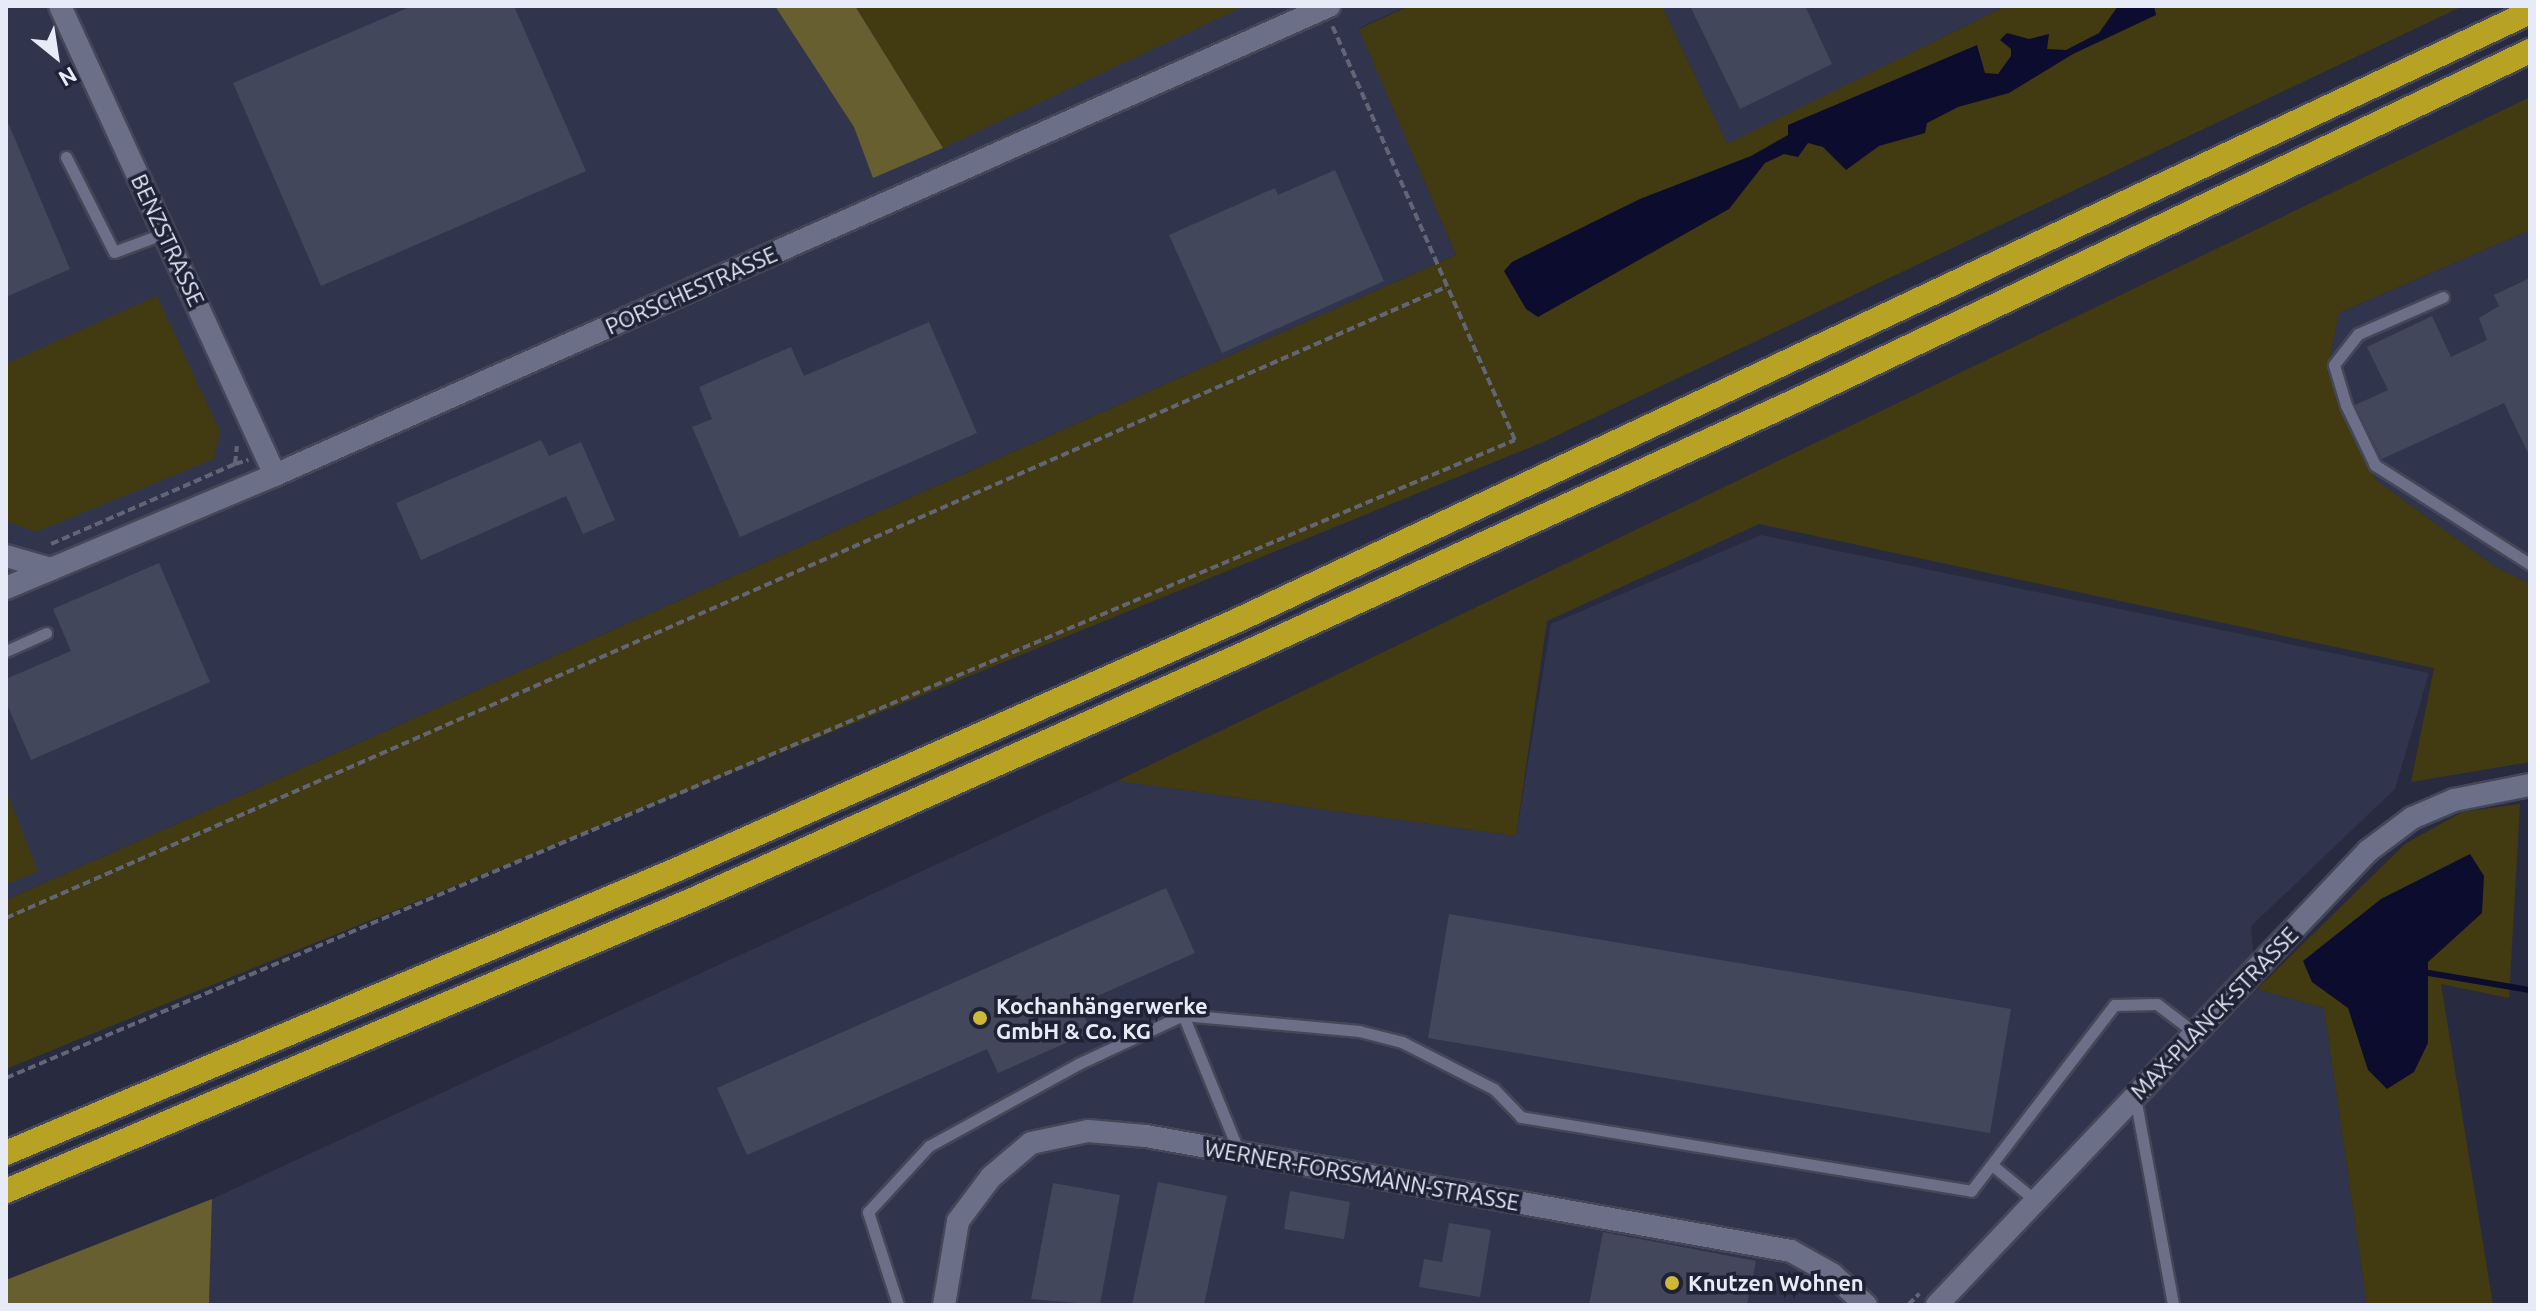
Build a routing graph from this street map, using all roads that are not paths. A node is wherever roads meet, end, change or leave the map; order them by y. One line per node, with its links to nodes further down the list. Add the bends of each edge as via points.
1 (60, 6): 6 (street, BENZSTRASSE)
2 (1327, 7): 8 (street, PORSCHESTRASSE)
3 (2530, 12): 19 (highway, via 1251,614 678,869)
4 (2530, 51): 22 (highway, via 1797,400 1221,664 692,900)
5 (66, 157): 6 (lane, via 114,252)
6 (165, 233): 8 (street, BENZSTRASSE)
7 (2443, 297): 10 (lane, via 2358,334 2334,365 2346,405 2375,465)
8 (275, 475): 11 (street, PORSCHESTRASSE)
9 (6, 556): 11 (street)
10 (2530, 564)
11 (51, 569): 12 (street, PORSCHESTRASSE)
12 (6, 588)
13 (46, 633): 14 (lane)
14 (6, 651)
15 (2530, 785): 17 (street, MAX-PLANCK-STRASSE, via 2454,800 2412,818 2368,851)
16 (1183, 1015): 20 (lane); 21 (lane, via 1359,1031 1402,1042 1494,1089 1521,1117 1971,1191); 24 (lane, via 1078,1064 929,1146 868,1212)
17 (2195, 1033): 18 (street, MAX-PLANCK-STRASSE); 21 (lane, via 2157,1004 2114,1005)
18 (2135, 1096): 23 (street, MAX-PLANCK-STRASSE); 28 (lane)
19 (6, 1153)
20 (1239, 1153): 25 (street, WERNER-FORSSMANN-STRASSE, via 1088,1131 1031,1143 991,1177 958,1221); 26 (street, WERNER-FORSSMANN-STRASSE, via 1791,1251 1832,1274)
21 (1992, 1165): 23 (lane)
22 (6, 1191)
23 (2036, 1201): 27 (street, MAX-PLANCK-STRASSE)
24 (898, 1305)
25 (944, 1305)
26 (1866, 1305)
27 (1937, 1305)
28 (2173, 1305)

